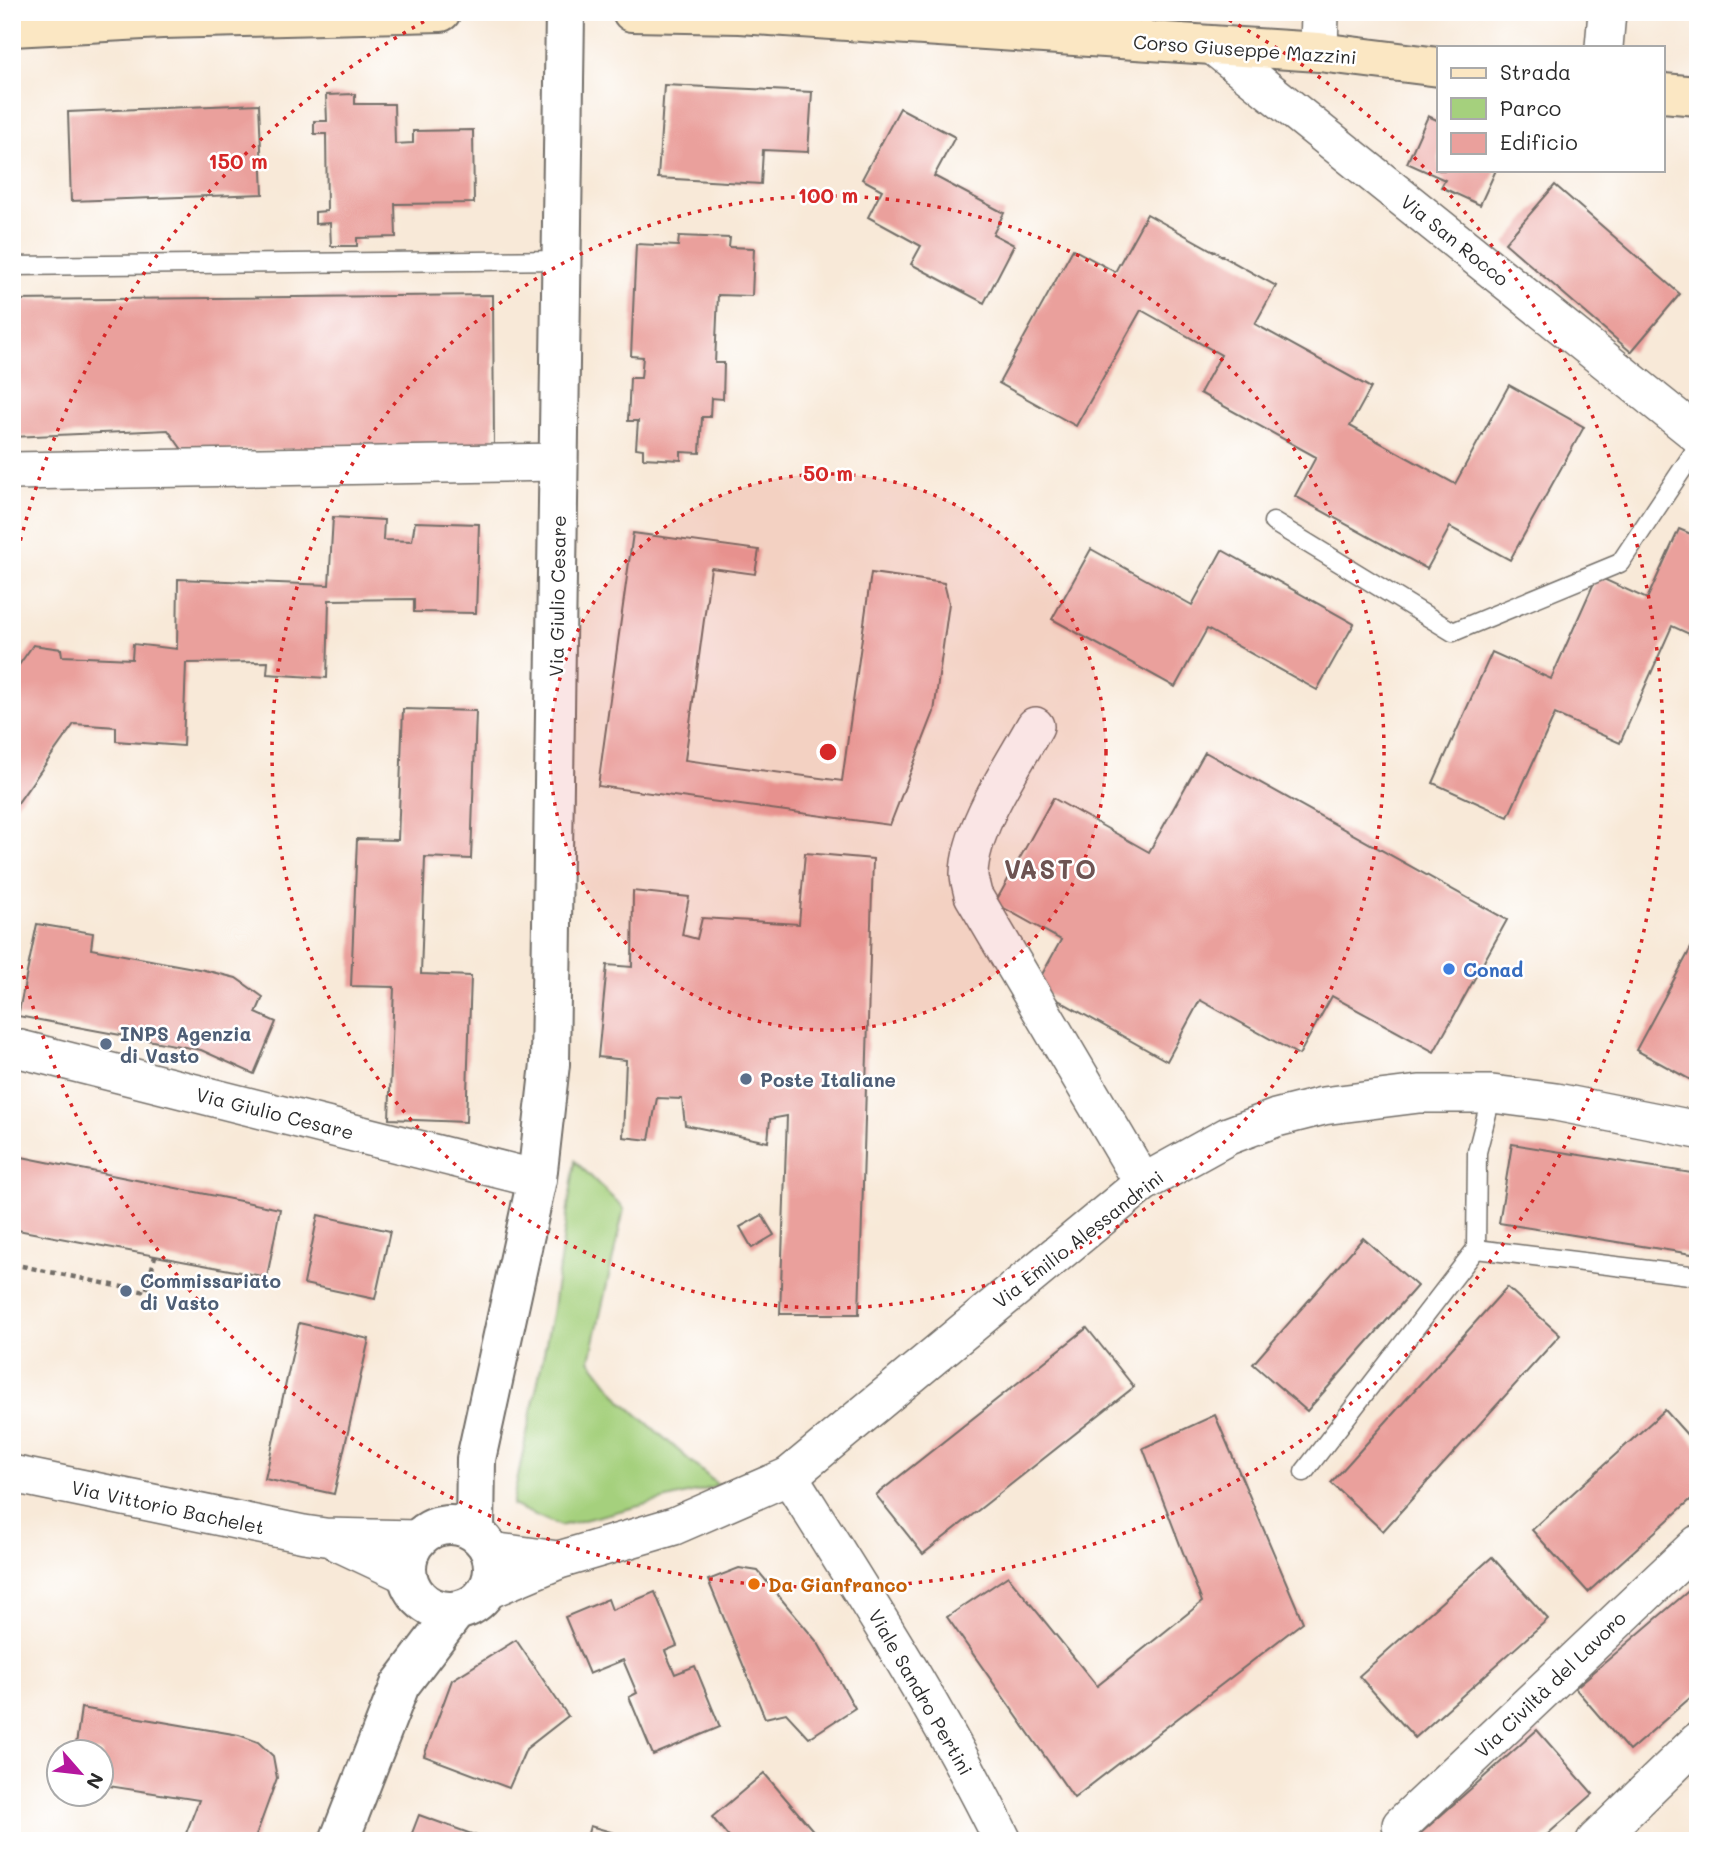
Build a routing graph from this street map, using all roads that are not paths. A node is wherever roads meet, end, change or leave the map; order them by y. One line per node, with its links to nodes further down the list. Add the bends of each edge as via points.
1 (441, 12): 6 (main road)
2 (565, 12): 13 (street, Via Giulio Cesare)
3 (632, 12): 7 (main road, Corso Giuseppe Mazzini)
4 (1320, 12): 11 (street)
5 (1607, 12): 10 (street)
6 (162, 16): 8 (main road)
7 (979, 21): 9 (main road, Corso Giuseppe Mazzini)
8 (12, 27)
9 (1212, 45): 11 (main road, Corso Giuseppe Mazzini); 15 (street, Via San Rocco)
10 (1604, 46)
11 (1319, 52): 12 (main road, Corso Giuseppe Mazzini)
12 (1437, 67)
13 (562, 260): 14 (lane); 17 (street, Via Giulio Cesare)
14 (12, 266)
15 (1698, 436)
16 (1698, 446): 19 (lane, via 1620,563 1453,632)
17 (559, 462): 18 (street); 24 (street, Via Giulio Cesare, via 550,1064)
18 (12, 471)
19 (1273, 522)
20 (1035, 726): 25 (street, via 979,829 972,851 971,886 984,916)
21 (12, 1047): 24 (street, Via Giulio Cesare)
22 (1492, 1094): 23 (street, Via Emilio Alessandrini); 25 (street, Via Emilio Alessandrini, via 1419,1094 1323,1106 1228,1136); 26 (lane, via 1477,1152)
23 (1698, 1130)
24 (537, 1179): 28 (street, Via Giulio Cesare)
25 (1143, 1183): 31 (street, Via Emilio Alessandrini)
26 (1476, 1249): 27 (lane); 29 (lane)
27 (1698, 1276)
28 (476, 1459): 32 (street, Via Giulio Cesare); 34 (street, Via Giulio Cesare)
29 (1304, 1472)
30 (12, 1474): 34 (street, Via Vittorio Bachelet)
31 (789, 1476): 35 (street, Via Emilio Alessandrini, via 674,1526); 42 (street, Viale Sandro Pertini, via 898,1649)
32 (483, 1541): 34 (street, via 451,1524); 35 (street, Via Emilio Alessandrini); 36 (street, Via Giulio Cesare, via 494,1564)
33 (1698, 1544): 40 (street, Via Civiltà del Lavoro)
34 (419, 1557): 37 (street, via 420,1598 443,1611); 38 (street, Via Giulio Cesare)
35 (559, 1560): 36 (street, Via Emilio Alessandrini)
36 (488, 1590): 37 (street, Via Giulio Cesare, via 480,1600)
37 (456, 1611): 38 (street, Via Giulio Cesare)
38 (400, 1685): 41 (street, Via Giulio Cesare)
39 (1698, 1741): 43 (street)
40 (1401, 1825)
41 (339, 1841)
42 (1003, 1841)
43 (1595, 1841)

